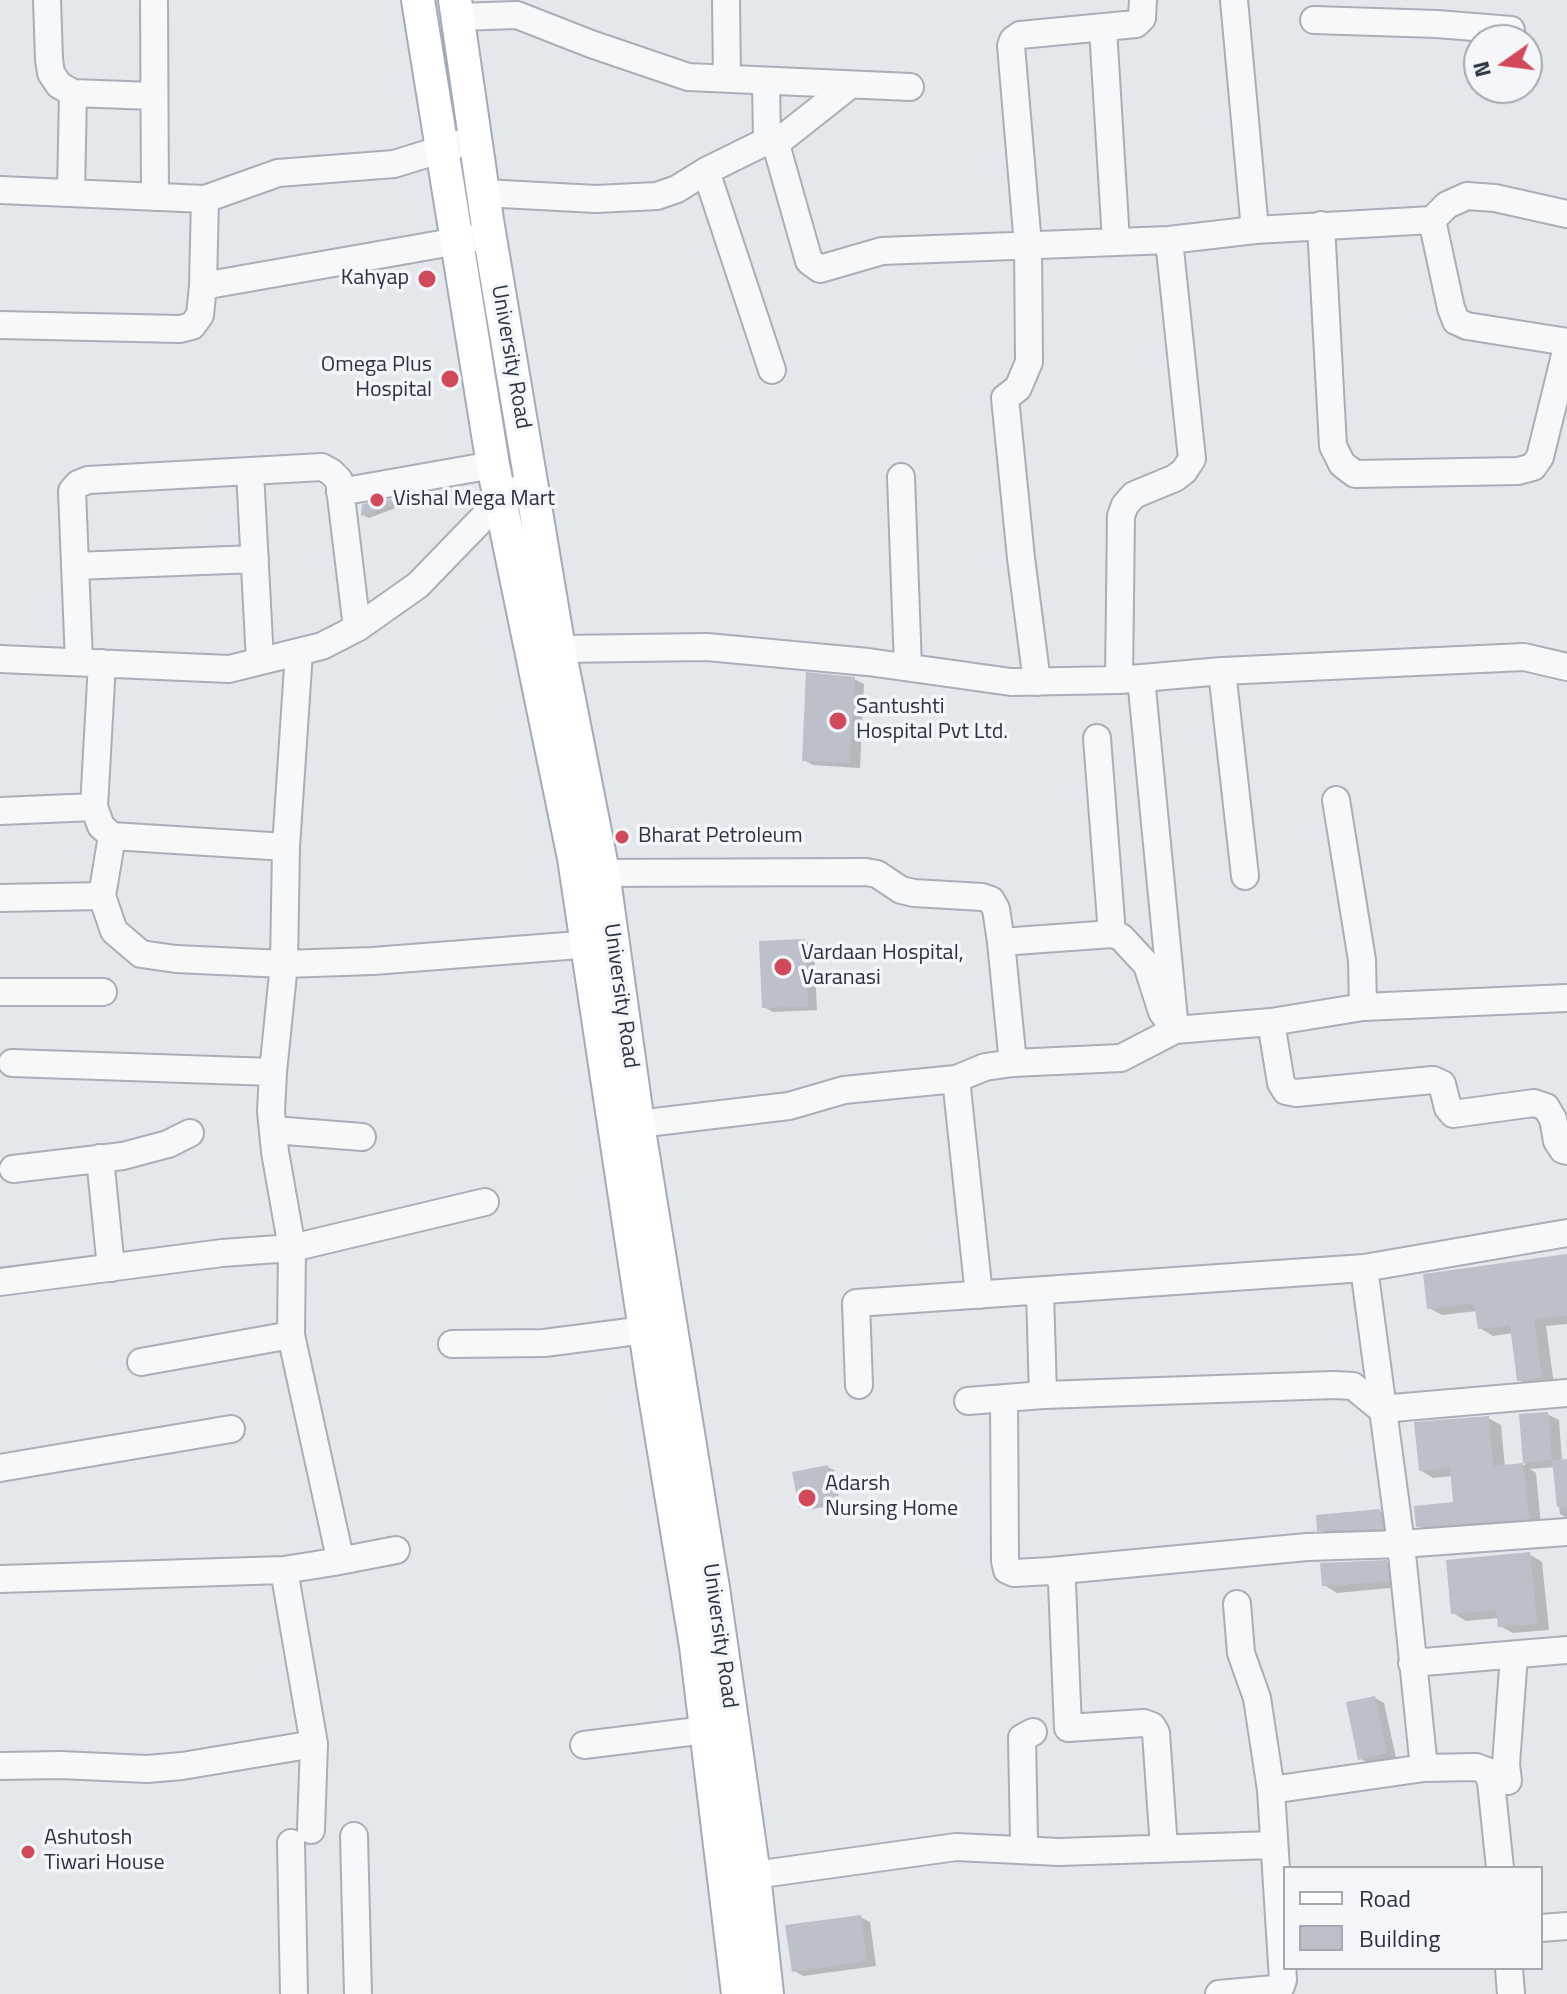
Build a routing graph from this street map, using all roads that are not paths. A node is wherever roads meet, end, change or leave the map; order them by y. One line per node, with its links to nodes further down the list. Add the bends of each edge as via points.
1 (47, 0): 16 (street, via 51,73)
2 (154, 0): 17 (street)
3 (418, 0): 20 (main road)
4 (726, 0): 12 (street)
5 (1143, 0): 11 (street, via 1136,24)
6 (1234, 0): 30 (street)
7 (456, 9): 12 (street, via 517,15 688,77); 18 (main road, University Road)
8 (1442, 12): 9 (street); 10 (street)
9 (1314, 20)
10 (1488, 24)
11 (1103, 29): 33 (street); 35 (street, via 1020,35 1013,40)
12 (727, 78): 13 (street)
13 (766, 81): 14 (street); 19 (street)
14 (850, 85): 15 (street); 19 (street)
15 (910, 87)
16 (73, 93): 17 (street); 23 (street)
17 (153, 96): 25 (street)
18 (475, 139): 20 (street); 24 (main road, University Road)
19 (771, 143): 21 (street); 35 (street, via 809,261 816,268 882,251)
20 (442, 150): 26 (street, via 394,164 278,173); 34 (main road)
21 (706, 171): 24 (street, via 657,196 596,199); 39 (street)
22 (0, 190): 23 (street)
23 (71, 193): 25 (street)
24 (483, 193): 31 (main road, University Road)
25 (155, 197): 26 (street)
26 (205, 199): 36 (street)
27 (1567, 214): 28 (street, via 1467,196)
28 (1432, 220): 29 (street); 38 (street, via 1456,321)
29 (1321, 225): 30 (street); 38 (street, via 1333,446 1342,464 1355,474 1533,467 1540,457)
30 (1255, 230): 32 (street)
31 (490, 235): 34 (street); 41 (main road, University Road)
32 (1169, 240): 33 (street); 57 (street, via 1192,459 1175,478 1134,495 1121,516)
33 (1116, 241): 35 (street)
34 (455, 242): 36 (street); 40 (main road)
35 (1028, 245): 58 (street, via 1029,362 1018,388 1005,398)
36 (203, 286): 37 (street, via 200,315 192,326 180,329)
37 (0, 325)
38 (1567, 345)
39 (772, 370)
40 (493, 465): 44 (street); 45 (main road)
41 (529, 471): 45 (street); 49 (main road, University Road)
42 (250, 472): 44 (street, via 322,467 339,480); 46 (street); 47 (street, via 78,484 72,491)
43 (901, 477): 54 (street)
44 (340, 492): 48 (street)
45 (502, 499): 48 (street, via 418,585); 65 (main road)
46 (255, 559): 47 (street); 52 (street)
47 (75, 566): 53 (street)
48 (357, 628): 50 (street)
49 (559, 649): 54 (street, via 707,647); 65 (main road, University Road)
50 (299, 652): 52 (street); 64 (street)
51 (0, 659): 53 (street)
52 (260, 661): 53 (street, via 229,669)
53 (91, 663): 61 (street)
54 (908, 667): 58 (street)
55 (1567, 667): 56 (street, via 1524,657)
56 (1222, 671): 57 (street); 66 (street)
57 (1130, 679): 58 (street); 78 (street)
58 (1037, 682)
59 (1097, 738): 69 (street)
60 (1336, 800): 76 (street, via 1362,960)
61 (94, 807): 62 (street); 63 (street, via 101,826)
62 (0, 811)
63 (112, 836): 64 (street); 67 (street)
64 (286, 847): 72 (street)
65 (589, 872): 70 (street, via 877,874 914,893 991,900); 71 (main road, University Road)
66 (1245, 876)
67 (102, 896): 68 (street); 72 (street, via 114,931 141,954)
68 (0, 898)
69 (1112, 934): 70 (street); 78 (street, via 1147,965 1162,1012)
70 (1001, 942): 80 (street)
71 (600, 943): 72 (street); 83 (main road, University Road); 98 (main road)
72 (284, 964): 81 (street)
73 (0, 992): 74 (street)
74 (103, 992)
75 (1567, 998): 76 (street)
76 (1363, 1007): 77 (street)
77 (1271, 1022): 78 (street); 87 (street, via 1286,1091 1433,1080 1442,1084 1453,1114 1534,1103 1546,1107 1557,1141)
78 (1175, 1030): 80 (street, via 1121,1058)
79 (12, 1063): 81 (street)
80 (1013, 1063): 82 (street)
81 (273, 1072): 84 (street)
82 (956, 1079): 83 (street, via 844,1090 789,1106); 97 (street)
83 (638, 1124): 130 (main road, University Road, via 713,1588)
84 (273, 1130): 86 (street); 92 (street)
85 (190, 1133): 88 (street, via 168,1144)
86 (362, 1137)
87 (1567, 1151)
88 (100, 1158): 89 (street); 93 (street)
89 (13, 1169)
90 (485, 1202): 92 (street)
91 (1567, 1233): 94 (street)
92 (292, 1248): 93 (street); 99 (street)
93 (111, 1268): 95 (street)
94 (1364, 1268): 96 (street); 107 (street)
95 (0, 1282)
96 (1040, 1292): 97 (street); 104 (street)
97 (979, 1295): 102 (street, via 856,1303)
98 (645, 1330): 100 (street, via 544,1343); 122 (main road)
99 (291, 1335): 101 (street); 113 (street, via 338,1549)
100 (452, 1344)
101 (141, 1362)
102 (859, 1385)
103 (1567, 1393): 107 (street)
104 (1043, 1395): 105 (street); 107 (street, via 1334,1385 1353,1386)
105 (1004, 1398): 106 (street); 115 (street, via 1007,1570)
106 (968, 1401)
107 (1381, 1409): 111 (street)
108 (231, 1429): 109 (street)
109 (0, 1468)
110 (1567, 1532): 111 (street)
111 (1401, 1544): 115 (street, via 1307,1547); 120 (street)
112 (396, 1550): 113 (street)
113 (334, 1562): 114 (street)
114 (284, 1570): 116 (street); 125 (street)
115 (1051, 1571): 121 (street, via 1062,1583)
116 (0, 1579)
117 (1237, 1604): 131 (street, via 1241,1653 1257,1698)
118 (1567, 1650): 119 (street)
119 (1514, 1655): 120 (street); 129 (street)
120 (1412, 1663): 128 (street)
121 (1068, 1728): 123 (street); 135 (street, via 1152,1726)
122 (706, 1730): 126 (street); 130 (main road)
123 (1033, 1732): 124 (street); 133 (street, via 1022,1738)
124 (1005, 1734)
125 (314, 1744): 127 (street, via 147,1769); 141 (street, via 301,1836)
126 (584, 1745)
127 (0, 1766)
128 (1424, 1768): 131 (street); 136 (street, via 1487,1771)
129 (1508, 1781)
130 (727, 1789): 137 (main road, University Road); 143 (main road)
131 (1271, 1790): 134 (street)
132 (354, 1836): 142 (street)
133 (1024, 1839)
134 (1273, 1845): 135 (street); 145 (street, via 1281,1986)
135 (1164, 1848): 137 (street, via 1059,1852 956,1847)
136 (1500, 1866)
137 (754, 1875): 144 (main road, University Road)
138 (1567, 1926): 139 (street)
139 (1543, 1928)
140 (1509, 1970): 146 (street)
141 (294, 1994)
142 (358, 1994)
143 (738, 1994)
144 (767, 1994)
145 (1219, 1994)
146 (1511, 1994)

